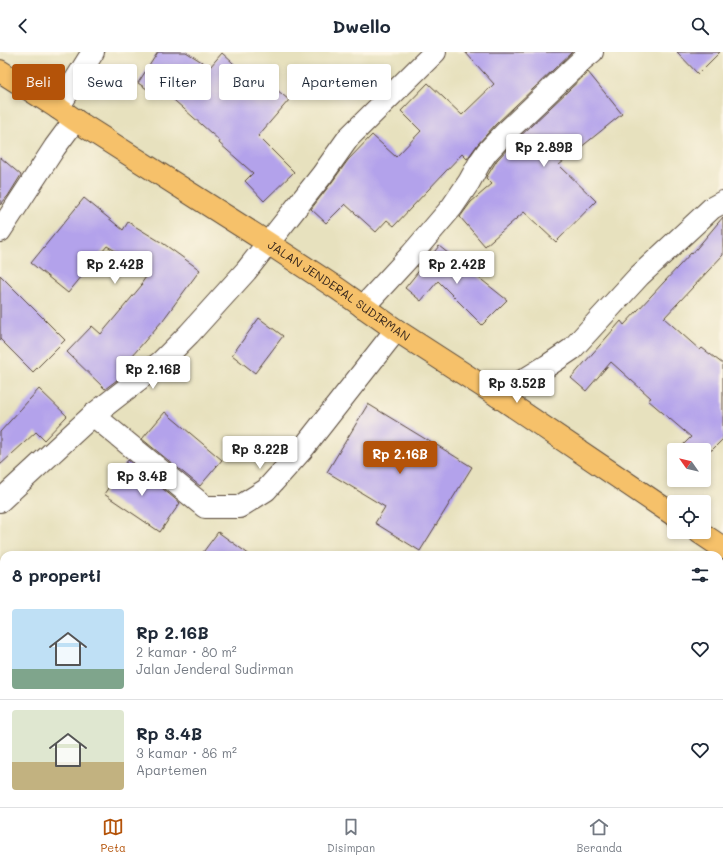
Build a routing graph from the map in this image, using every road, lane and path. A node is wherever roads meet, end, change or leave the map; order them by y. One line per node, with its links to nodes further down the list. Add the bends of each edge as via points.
1 (93, 52): 5 (street)
2 (435, 52): 8 (street, via 349,137 318,181)
3 (592, 52): 9 (street, via 487,152 452,207)
4 (0, 71): 5 (highway, JALAN JENDERAL SUDIRMAN)
5 (66, 114): 7 (street, via 55,147); 8 (highway, JALAN JENDERAL SUDIRMAN)
6 (723, 202): 11 (street, via 712,208 639,276 572,349)
7 (0, 231)
8 (268, 243): 9 (highway, JALAN JENDERAL SUDIRMAN); 12 (street, via 246,272 190,334 161,362)
9 (363, 307): 10 (highway, JALAN JENDERAL SUDIRMAN)
10 (396, 330): 11 (highway, JALAN JENDERAL SUDIRMAN); 12 (street, via 301,451 266,490 239,506 205,507)
11 (498, 396): 14 (highway, JALAN JENDERAL SUDIRMAN)
12 (93, 415): 13 (street)
13 (0, 500)
14 (667, 510)
15 (710, 539): 16 (highway)
16 (723, 548)

